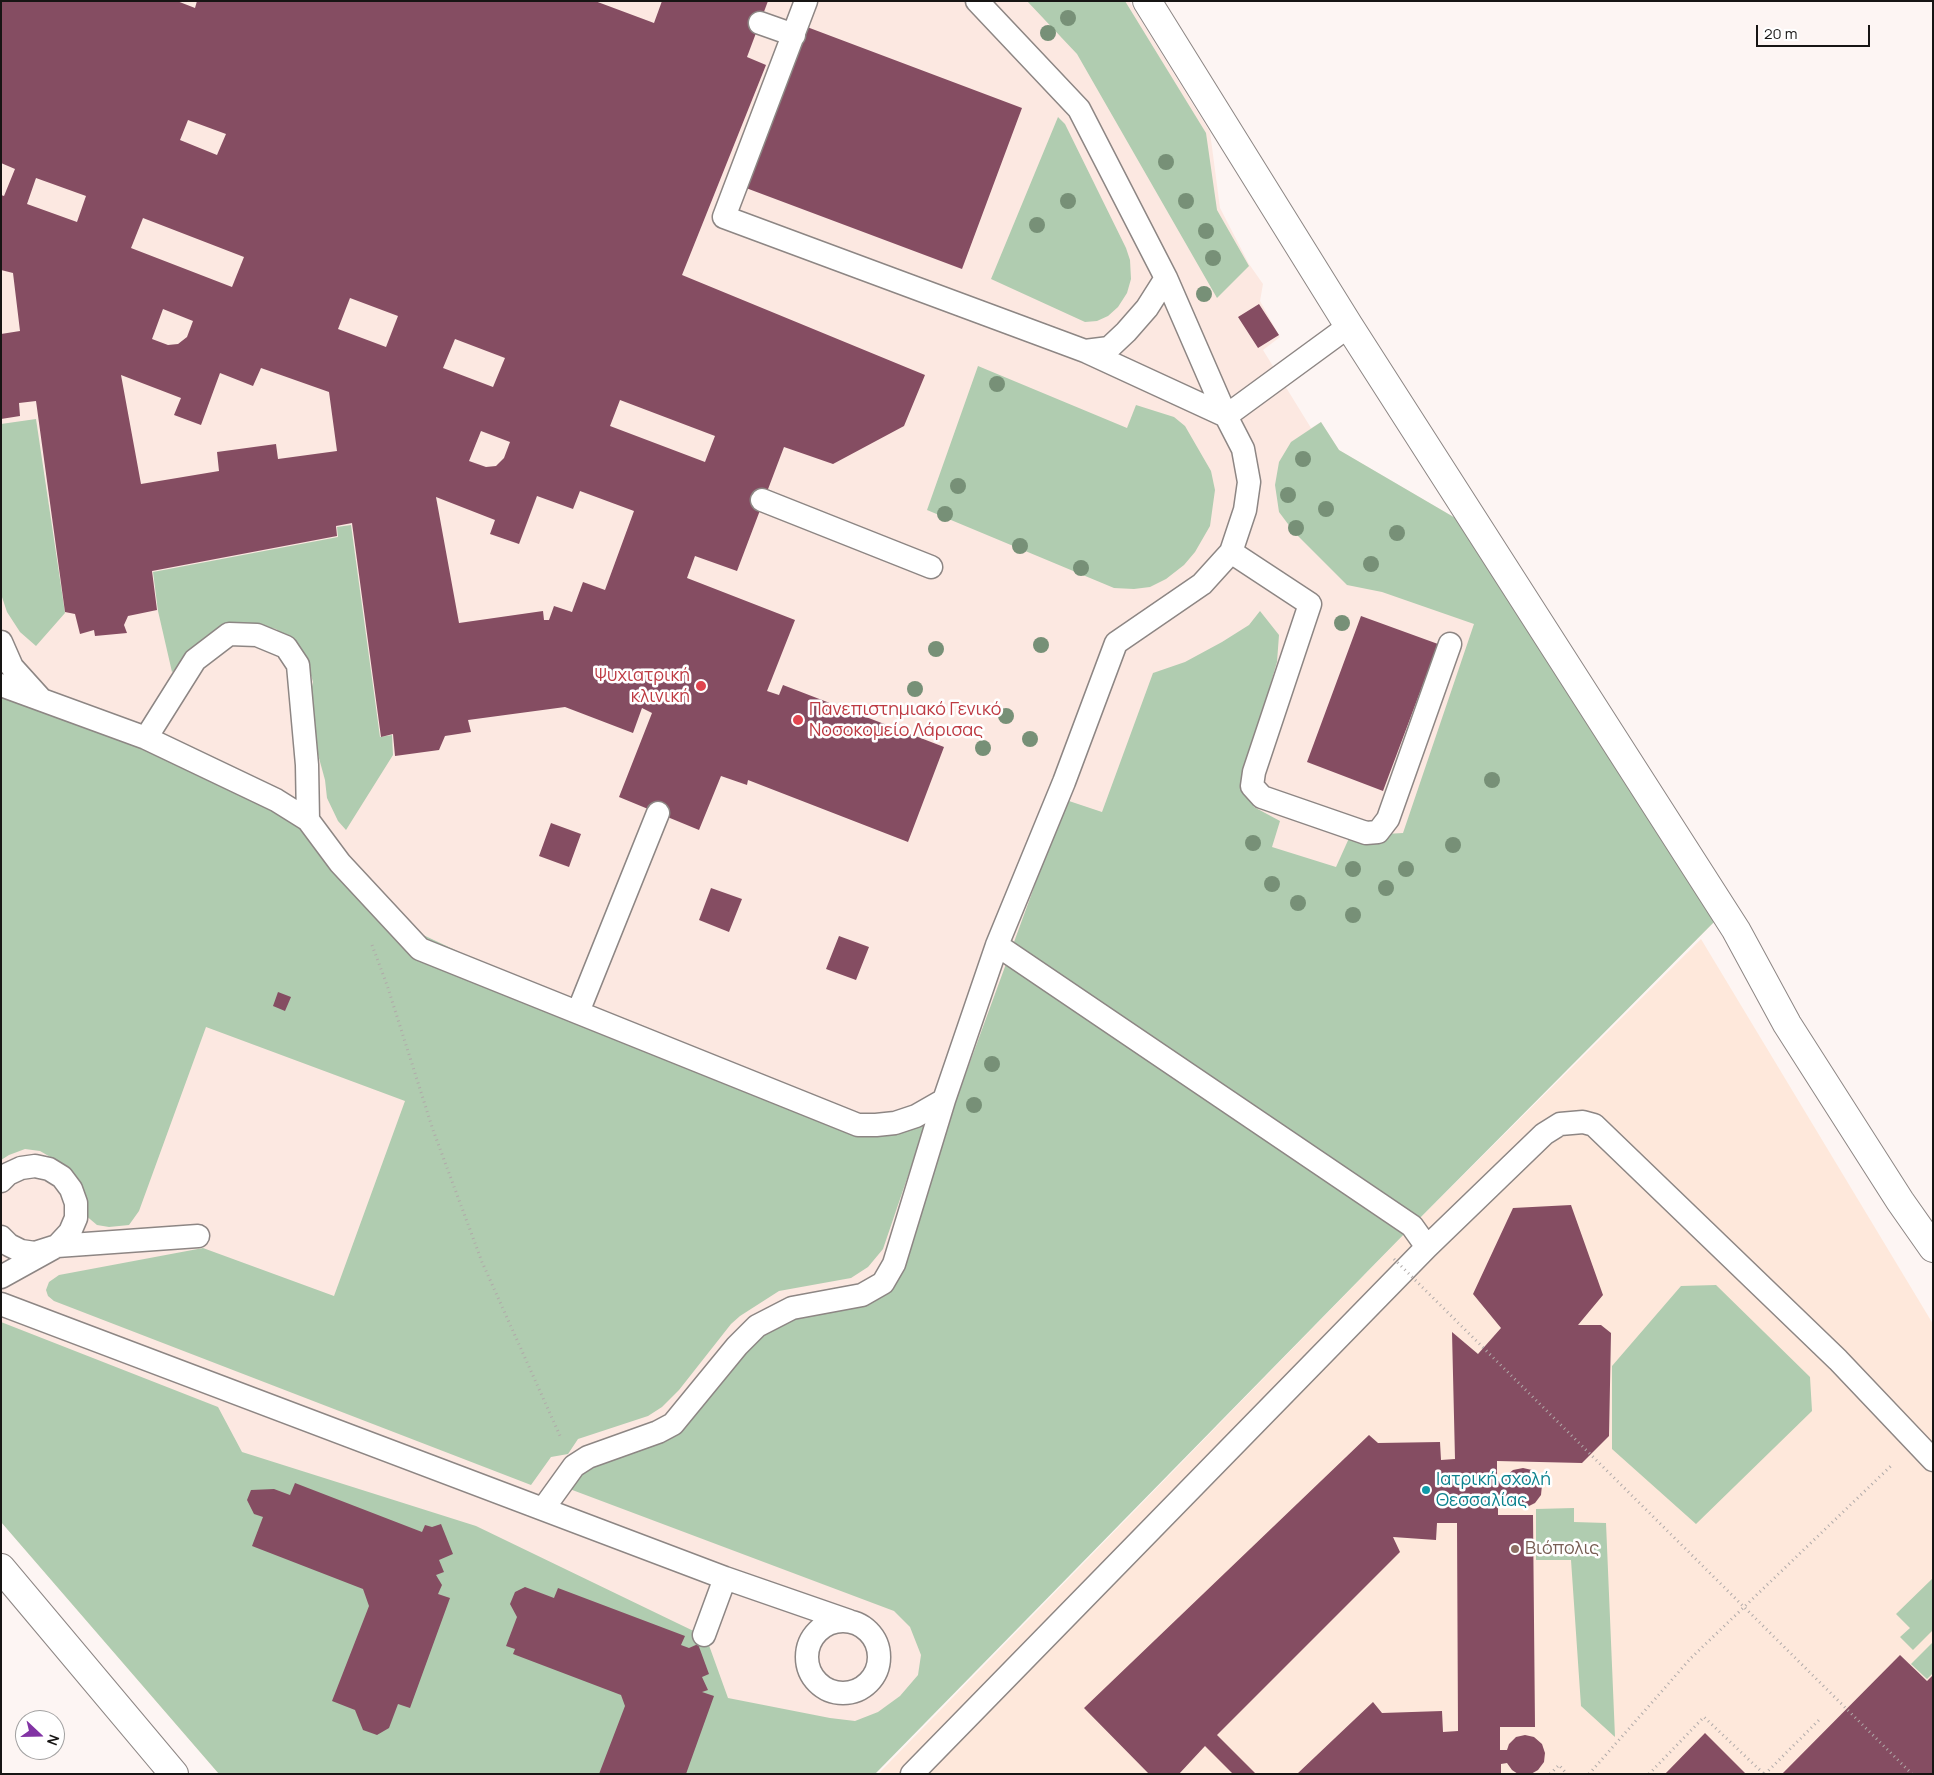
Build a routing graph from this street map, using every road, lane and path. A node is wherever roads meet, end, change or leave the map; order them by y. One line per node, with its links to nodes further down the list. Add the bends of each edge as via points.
1 (806, 1): 5 (lane)
2 (977, 1): 6 (lane, via 1079,109)
3 (1147, 1): 7 (street)
4 (760, 23): 5 (lane)
5 (794, 35): 8 (lane, via 724,217)
6 (1166, 278): 8 (lane, via 1147,308 1108,348); 9 (lane)
7 (1348, 326): 9 (lane); 29 (street, via 1736,930 1787,1024)
8 (1086, 351): 9 (lane)
9 (1226, 416): 11 (lane, via 1243,449 1249,482 1246,510)
10 (762, 500): 12 (lane)
11 (1231, 552): 14 (lane, via 1310,604 1254,772 1252,786 1262,797 1366,833 1378,832 1388,819); 21 (lane, via 1202,584 1116,643 1064,782)
12 (931, 567)
13 (1, 642): 16 (lane, via 12,667)
14 (1450, 644)
15 (1, 685): 16 (lane)
16 (43, 702): 17 (lane)
17 (146, 738): 19 (lane, via 276,800); 19 (lane, via 195,660 228,634 257,635 286,647 298,665 307,764)
18 (658, 814): 22 (lane)
19 (308, 820): 22 (lane, via 340,863 420,949)
20 (370, 941): 35 (path, via 433,1130 482,1262)
21 (997, 945): 23 (lane); 28 (lane, via 1412,1226)
22 (578, 1012): 23 (lane, via 858,1125 895,1123 916,1116)
23 (944, 1100): 35 (lane, via 894,1264 883,1283 862,1295 792,1308 757,1326 672,1424 588,1457)
24 (1, 1181): 27 (lane, via 21,1168 35,1166 49,1169 62,1177 76,1202 76,1218 70,1232)
25 (198, 1236): 27 (lane)
26 (1, 1237): 27 (lane, via 21,1251 35,1253)
27 (56, 1246): 31 (lane)
28 (1427, 1247): 33 (lane, via 1544,1134 1560,1124 1583,1122 1594,1126 1838,1360); 43 (lane)
29 (1933, 1248)
30 (1394, 1259): 49 (path, bridge)
31 (1, 1277)
32 (1, 1304): 36 (lane)
33 (1916, 1442): 34 (lane); 46 (path, via 1691,1658)
34 (1933, 1460)
35 (574, 1466): 36 (lane)
36 (543, 1509): 38 (lane)
37 (1, 1568): 42 (street)
38 (725, 1578): 39 (lane); 40 (lane)
39 (849, 1621)
40 (704, 1635)
41 (1819, 1720): 48 (path)
42 (174, 1774)
43 (912, 1774)
44 (1550, 1774): 45 (path, via 1559,1765)
45 (1567, 1774)
46 (1590, 1774)
47 (1649, 1774): 48 (path, via 1704,1717)
48 (1764, 1774)
49 (1912, 1774)

